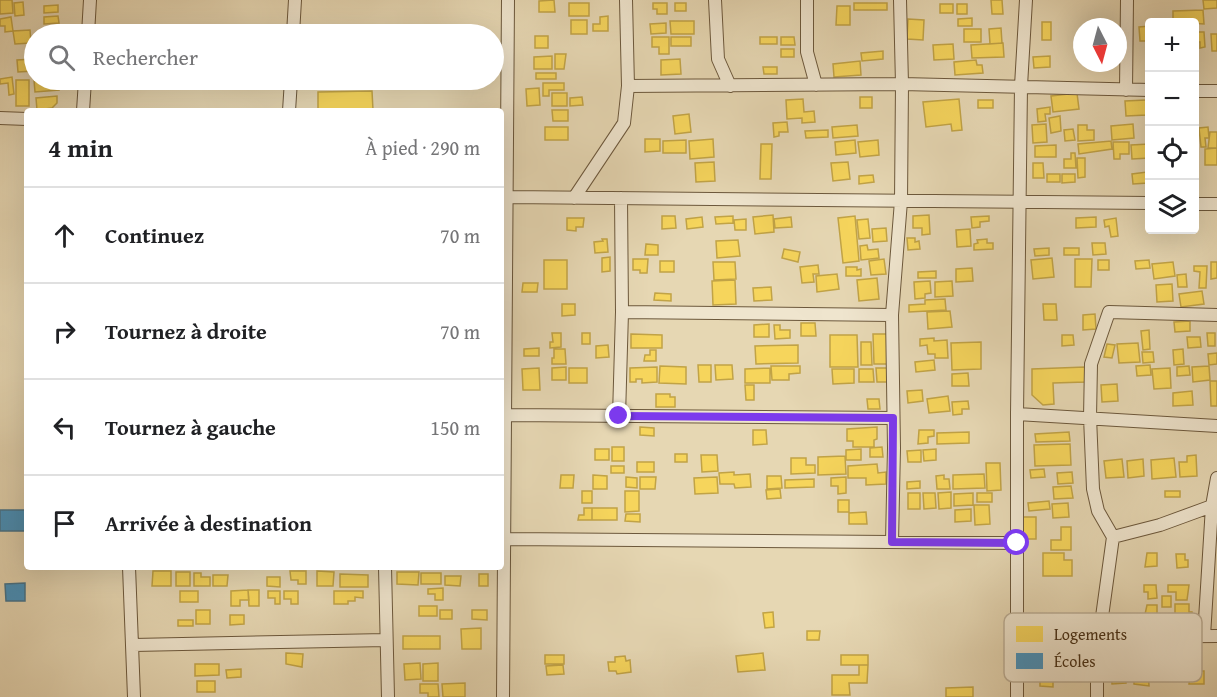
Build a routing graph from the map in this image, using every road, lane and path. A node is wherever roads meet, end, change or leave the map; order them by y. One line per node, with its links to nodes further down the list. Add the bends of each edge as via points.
1 (90, 0): 10 (street)
2 (295, 0): 11 (street)
3 (508, 0): 26 (street)
4 (626, 0): 14 (street)
5 (715, 0): 15 (street, via 718,60)
6 (807, 0): 13 (street, via 807,52)
7 (900, 0): 12 (street)
8 (1026, 0): 16 (street)
9 (1127, 0): 19 (street)
10 (89, 24)
11 (294, 24)
12 (902, 84): 13 (street); 16 (street); 31 (street)
13 (816, 85): 15 (street)
14 (628, 86): 15 (street); 29 (street, via 624,123)
15 (730, 86)
16 (1021, 86): 19 (street); 32 (street)
17 (84, 90): 23 (street)
18 (290, 90): 24 (street)
19 (1126, 90): 20 (street)
20 (1145, 90)
21 (1199, 91): 22 (street)
22 (1217, 91)
23 (83, 108)
24 (289, 108)
25 (0, 118): 27 (street)
26 (504, 118): 28 (street)
27 (24, 119)
28 (504, 197): 29 (street)
29 (574, 198): 30 (street)
30 (621, 198): 31 (street); 36 (street)
31 (901, 201): 32 (street); 37 (street)
32 (1021, 202): 33 (street); 39 (street)
33 (1145, 203)
34 (1199, 204): 35 (street)
35 (1217, 204)
36 (622, 312): 37 (street); 41 (street)
37 (892, 315): 43 (street)
38 (1217, 315): 42 (street, via 1109,312 1091,364)
39 (1017, 414): 42 (street); 50 (street)
40 (504, 415): 41 (street)
41 (619, 416): 43 (street)
42 (1090, 417): 44 (street); 47 (street, via 1093,489 1098,511)
43 (893, 418): 49 (street)
44 (1217, 426)
45 (1217, 478): 46 (street)
46 (1212, 507): 47 (street); 56 (street)
47 (1113, 537): 55 (street)
48 (504, 539): 49 (street)
49 (892, 542): 50 (street)
50 (1017, 543): 54 (street)
51 (129, 570): 58 (street)
52 (385, 570): 57 (street)
53 (502, 570): 62 (street)
54 (1017, 613)
55 (1102, 613)
56 (1211, 636)
57 (386, 640): 58 (street); 61 (street)
58 (133, 645): 60 (street)
59 (1097, 682): 63 (street)
60 (134, 697)
61 (388, 697)
62 (502, 697)
63 (1097, 697)

